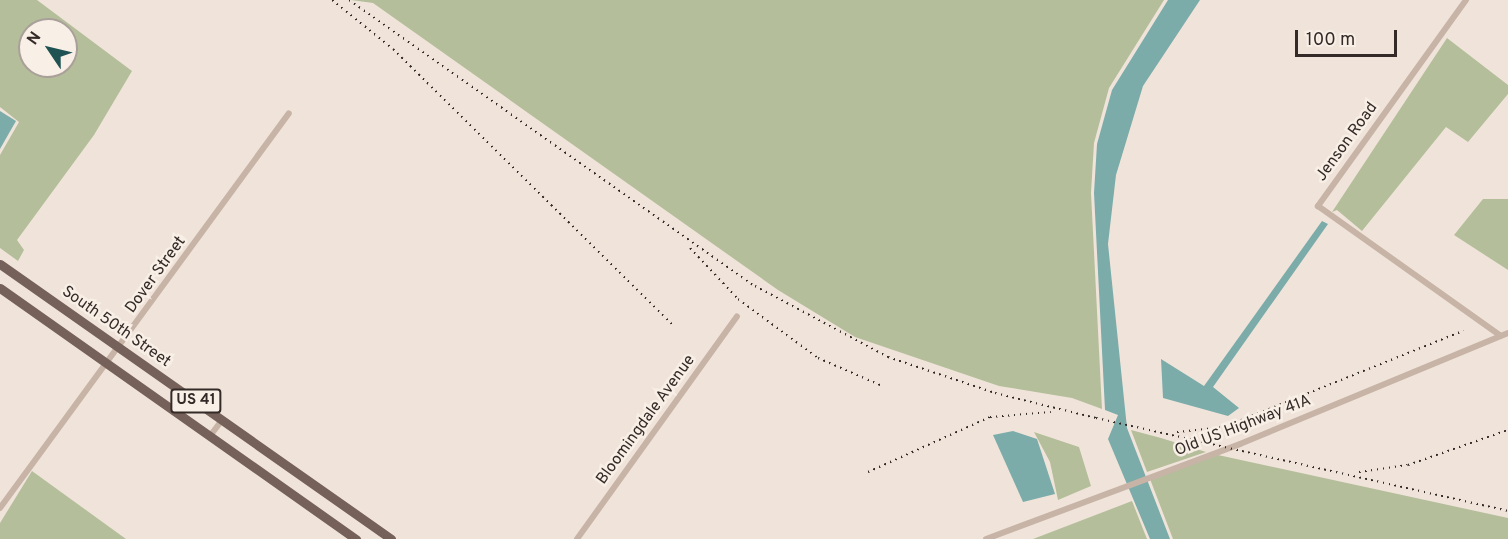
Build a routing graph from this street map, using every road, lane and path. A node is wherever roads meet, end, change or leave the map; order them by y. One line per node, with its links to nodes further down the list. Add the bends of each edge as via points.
1 (1466, 0): 6 (street, Jenson Road, via 1318,206)
2 (290, 113): 7 (street, Dover Street)
3 (0, 264): 7 (main road, South 50th Street / US 41)
4 (0, 288): 8 (main road, US 41)
5 (737, 316): 14 (street, Bloomingdale Avenue)
6 (1504, 334): 15 (street, Old US Highway 41A)
7 (120, 348): 8 (street, Dover Street); 9 (main road, South 50th Street / US 41)
8 (104, 362): 10 (main road, US 41); 11 (street, Dover Street)
9 (222, 420): 10 (street); 13 (main road, South 50th Street / US 41)
10 (210, 436): 12 (main road, US 41)
11 (0, 508)
12 (356, 539)
13 (391, 539)
14 (577, 539)
15 (986, 539)

